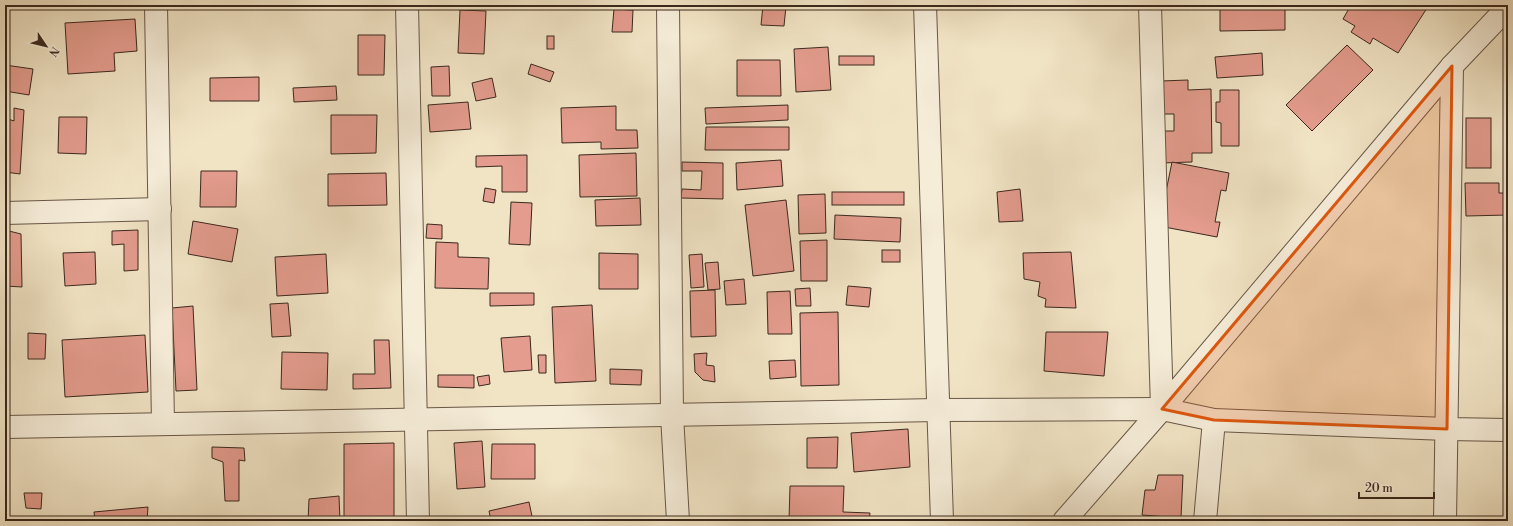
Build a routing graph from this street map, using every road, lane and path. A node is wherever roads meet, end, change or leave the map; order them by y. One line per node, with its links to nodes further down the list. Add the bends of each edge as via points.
1 (156, 5): 8 (street)
2 (407, 5): 13 (street)
3 (668, 5): 12 (street)
4 (925, 5): 11 (street)
5 (1150, 5): 10 (street)
6 (1508, 7): 7 (street)
7 (1452, 66): 10 (street); 17 (street)
8 (160, 210): 9 (street); 15 (street)
9 (5, 213)
10 (1162, 409): 11 (street); 14 (street); 22 (street)
11 (937, 410): 12 (street); 21 (street)
12 (672, 415): 13 (street); 20 (street)
13 (416, 420): 15 (street); 19 (street)
14 (1214, 420): 17 (street); 23 (street)
15 (164, 424): 16 (street)
16 (5, 428)
17 (1447, 429): 18 (street); 24 (street)
18 (1508, 430)
19 (418, 521)
20 (678, 521)
21 (942, 521)
22 (1064, 521)
23 (1205, 521)
24 (1445, 521)

